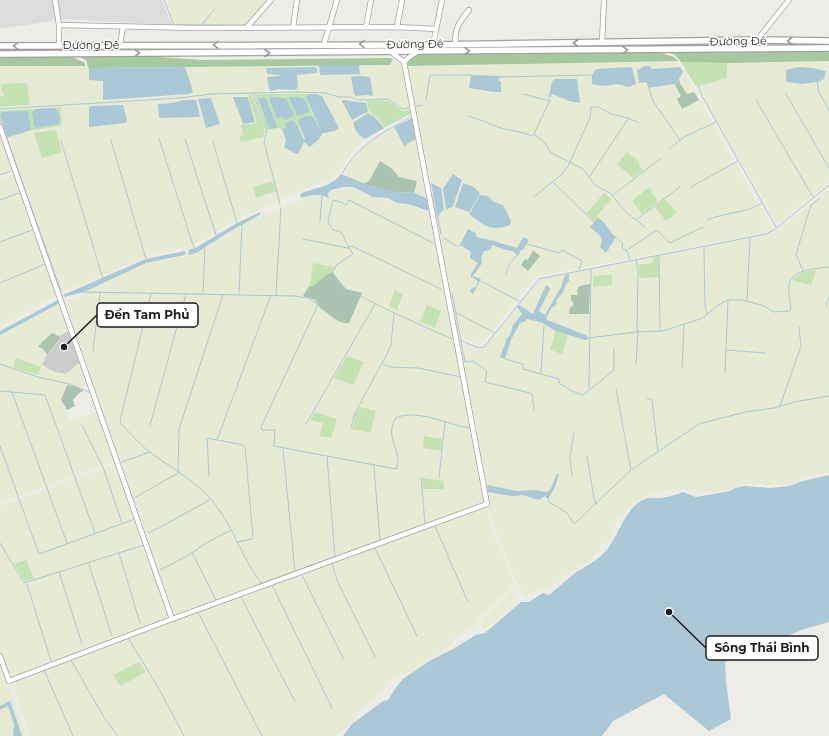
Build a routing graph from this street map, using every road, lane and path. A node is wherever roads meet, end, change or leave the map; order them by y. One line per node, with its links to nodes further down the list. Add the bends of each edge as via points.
1 (55, 0): 11 (street)
2 (271, 0): 14 (street)
3 (297, 0): 15 (street)
4 (337, 0): 12 (street)
5 (371, 0): 16 (street)
6 (402, 0): 17 (street)
7 (442, 0): 18 (street)
8 (604, 0): 21 (street)
9 (789, 0): 19 (street)
10 (469, 10): 24 (street, via 456,28)
11 (59, 25): 13 (street); 25 (street)
12 (330, 26): 15 (street); 16 (street); 22 (street)
13 (123, 27): 14 (street); 26 (street)
14 (247, 27): 15 (street)
15 (293, 27)
16 (366, 27): 17 (street)
17 (396, 27): 18 (street)
18 (436, 30): 23 (street)
19 (758, 40): 20 (street, Đường Đê, one-way to 19); 21 (street, Đường Đê); 29 (street); 30 (street)
20 (829, 41)
21 (601, 43): 24 (street, Đường Đê, one-way to 24); 31 (street, via 593,49); 32 (street)
22 (324, 44): 23 (street, Đường Đê, one-way to 22); 26 (street, Đường Đê, one-way to 26); 35 (street)
23 (433, 44): 24 (street, Đường Đê)
24 (456, 44)
25 (59, 45): 26 (street, Đường Đê); 27 (street, Đường Đê, one-way to 27); 37 (street); 38 (street)
26 (120, 45)
27 (0, 46)
28 (829, 48): 30 (street, Đường Đê)
29 (742, 49): 30 (street, Đường Đê); 32 (street, Đường Đê, one-way to 29)
30 (767, 49)
31 (582, 50): 32 (street, Đường Đê); 34 (street, Đường Đê, one-way to 31)
32 (611, 50)
33 (390, 51): 34 (street, Đường Đê); 35 (street, Đường Đê); 39 (street)
34 (418, 51): 39 (street)
35 (358, 52): 38 (street, Đường Đê, one-way to 35)
36 (0, 54): 37 (street, Đường Đê)
37 (28, 54): 38 (street, Đường Đê)
38 (84, 54)
39 (404, 62): 41 (street, via 487,504)
40 (0, 127): 41 (street)
41 (172, 619): 42 (street, via 9,681)
42 (0, 656)

